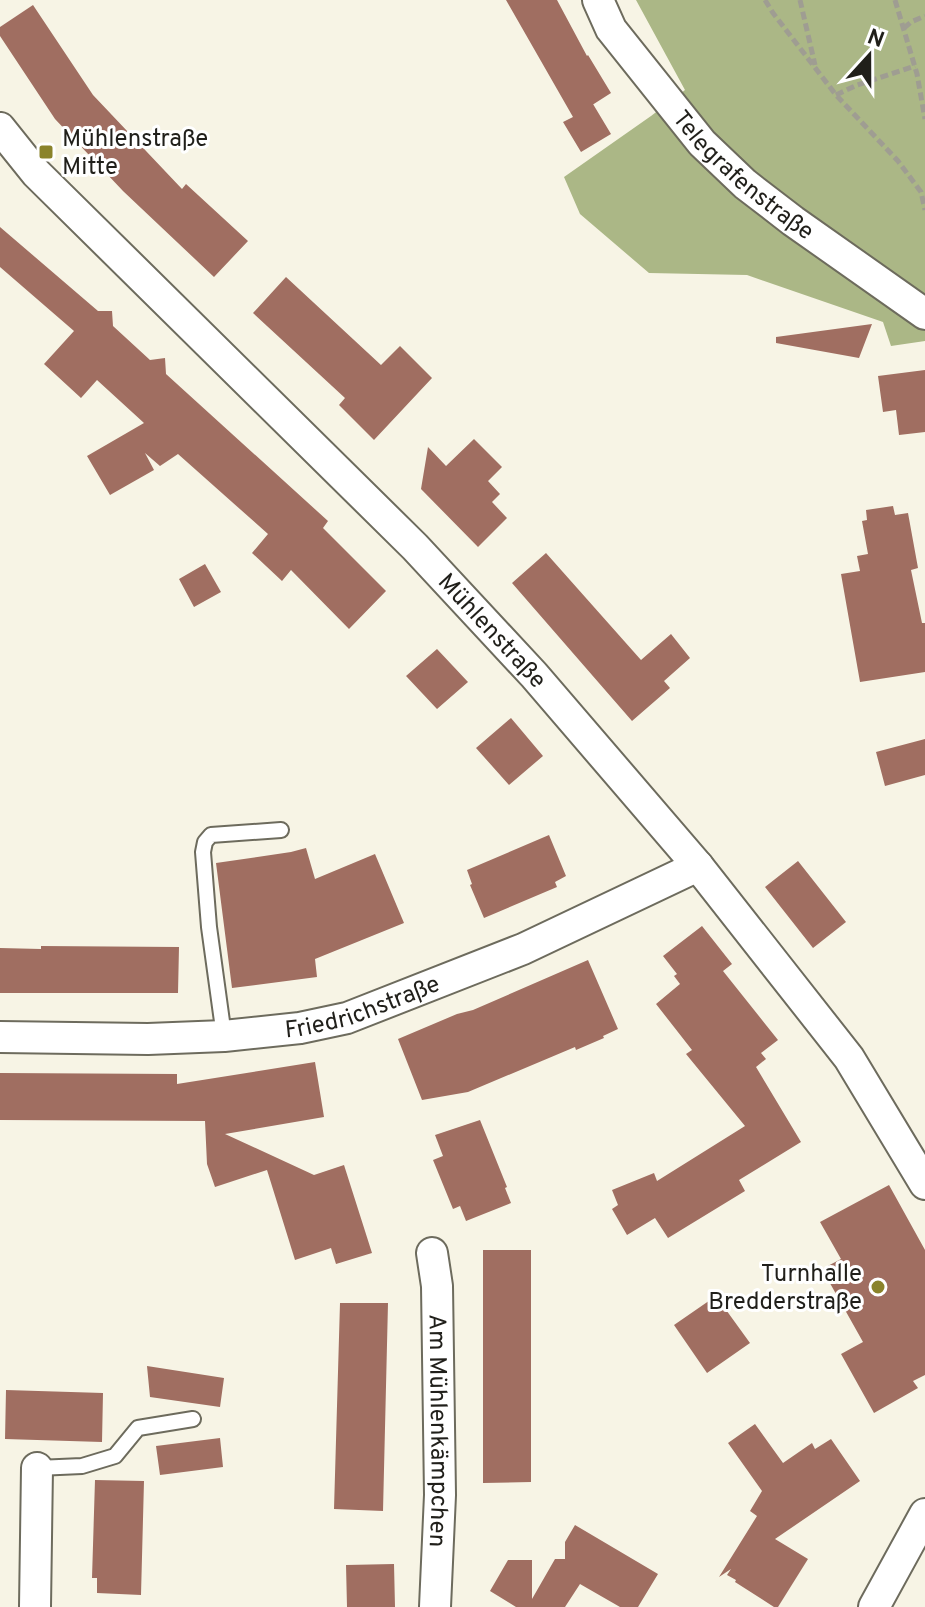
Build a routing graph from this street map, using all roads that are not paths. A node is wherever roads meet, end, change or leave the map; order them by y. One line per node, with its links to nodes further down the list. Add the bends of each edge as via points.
1 (598, 0): 3 (street, Telegrafenstraße, via 611,29 702,143 781,212)
2 (0, 128): 5 (street, Mühlenstraße, via 36,173 415,547 534,675)
3 (925, 314)
4 (281, 830): 6 (lane, via 211,835 205,842)
5 (698, 866): 6 (street, Friedrichstraße, via 523,949 347,1018); 8 (street, Mühlenstraße, via 849,1058)
6 (224, 1036): 7 (street, Friedrichstraße)
7 (0, 1037)
8 (925, 1184)
9 (432, 1253): 14 (street, Am Mühlenkämpchen, via 440,1495)
10 (193, 1419): 11 (lane, via 138,1428 115,1456 82,1466)
11 (37, 1468): 13 (street)
12 (925, 1514): 15 (street)
13 (35, 1607)
14 (435, 1607)
15 (874, 1607)

